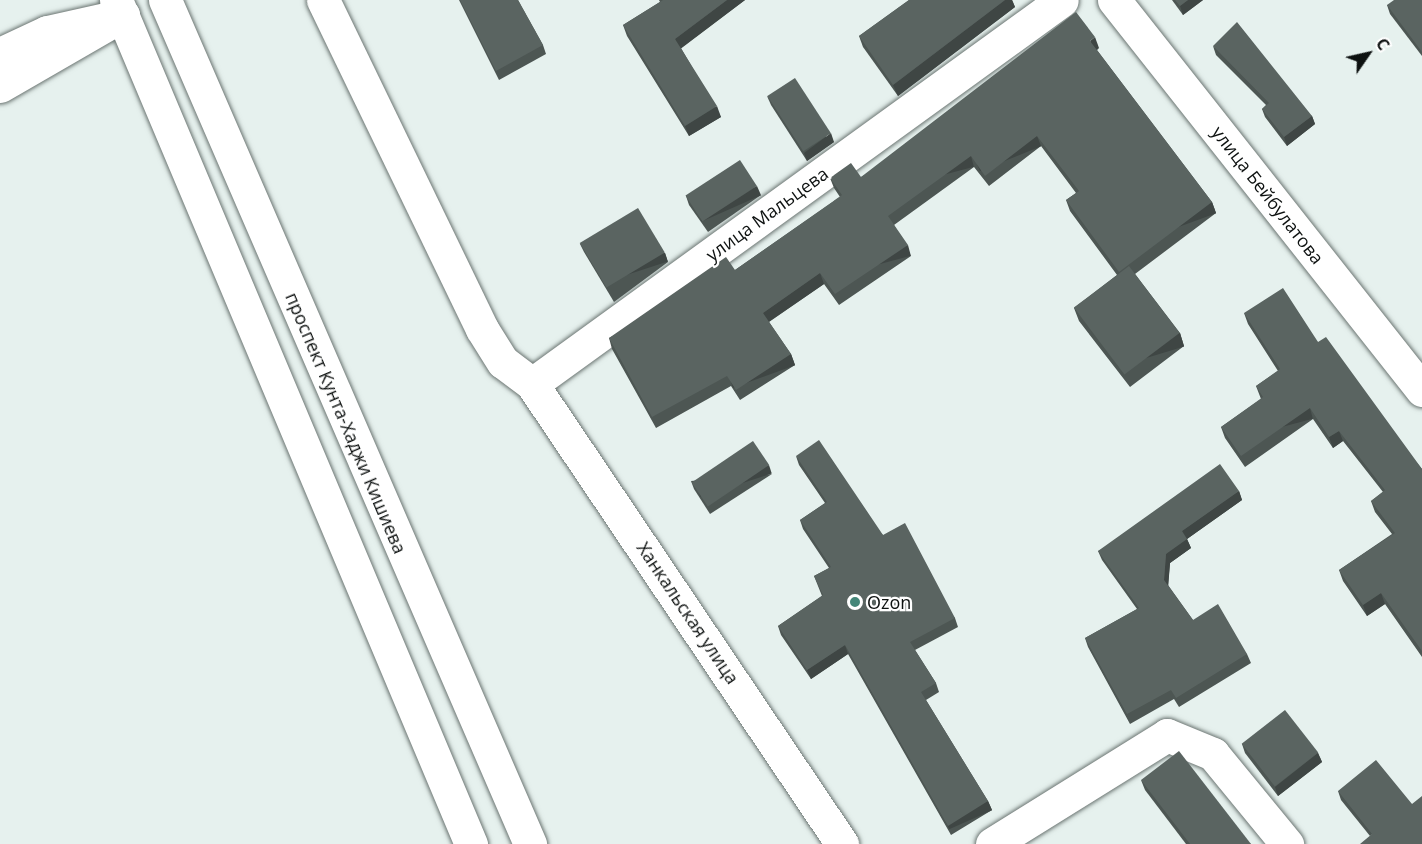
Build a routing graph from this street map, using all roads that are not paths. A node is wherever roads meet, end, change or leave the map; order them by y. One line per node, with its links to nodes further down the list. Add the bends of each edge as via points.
1 (155, 0): 6 (street)
2 (165, 0): 12 (street, проспект Кунта-Хаджи Кишиева)
3 (323, 0): 9 (street, via 483,329 503,362)
4 (1062, 0): 9 (street, улица Мальцева)
5 (1114, 0): 10 (street, улица Бейбулатова)
6 (120, 8): 7 (street, via 47,32); 8 (street); 11 (street)
7 (0, 54)
8 (0, 86)
9 (532, 384): 13 (street, Ханкальская улица)
10 (1422, 390)
11 (471, 844)
12 (530, 844)
13 (842, 844)
14 (992, 844): 15 (street, via 1167,735 1213,754)
15 (1287, 844)

